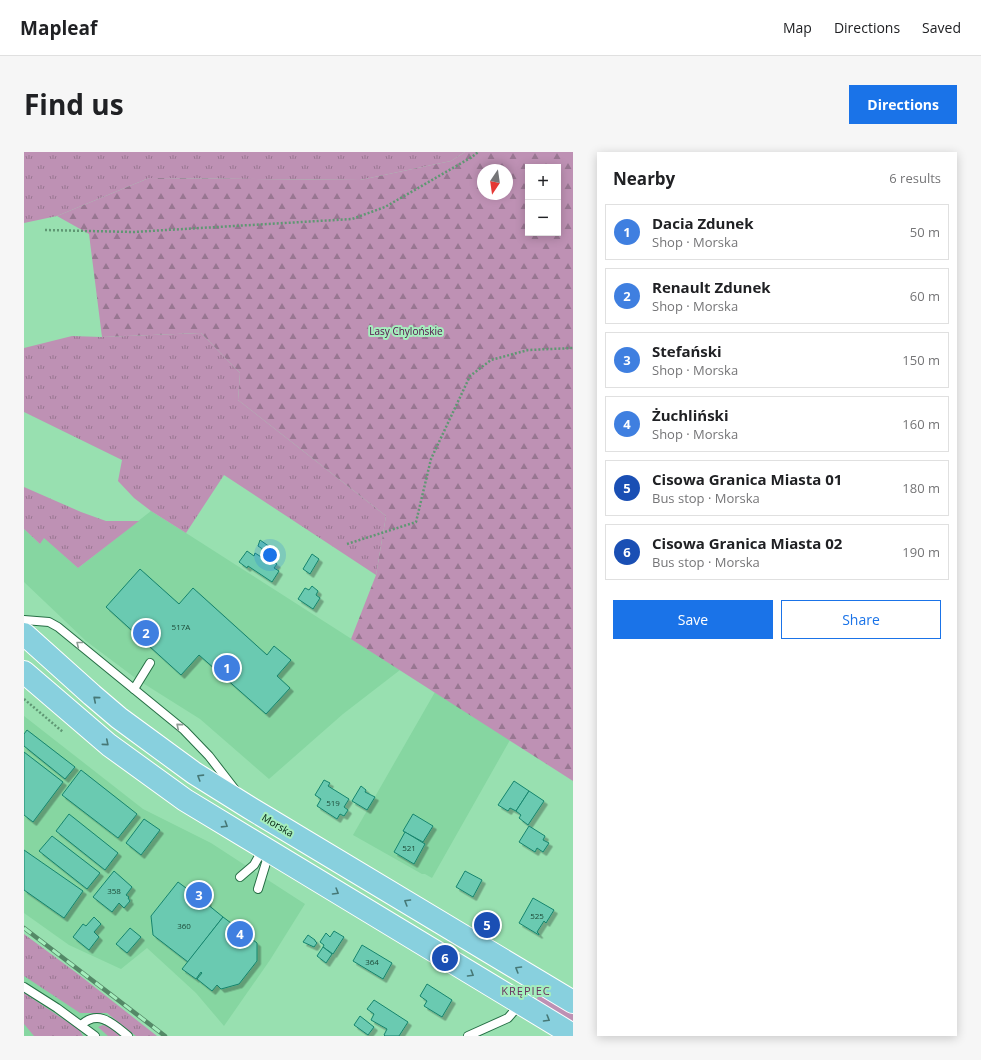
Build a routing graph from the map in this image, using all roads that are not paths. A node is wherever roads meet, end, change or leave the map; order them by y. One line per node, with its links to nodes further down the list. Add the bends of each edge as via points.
1 (24, 620): 5 (lane, one-way to 1, via 58,627 49,622)
2 (24, 634): 6 (main road, Morska, one-way to 2, via 194,773 119,718)
3 (150, 663): 5 (lane)
4 (24, 672): 7 (main road, one-way to 7, via 109,746 145,773)
5 (134, 689): 6 (lane, one-way to 5, via 209,756 184,730)
6 (250, 808): 11 (main road, Morska, one-way to 6)
7 (266, 850): 8 (lane); 9 (lane); 12 (main road, one-way to 12)
8 (240, 877)
9 (258, 889)
10 (24, 987): 13 (lane)
11 (573, 1002)
12 (520, 1003): 14 (main road, one-way to 14); 17 (lane, via 508,1018)
13 (81, 1025): 15 (lane); 16 (lane, via 91,1019 101,1018)
14 (573, 1035)
15 (95, 1036)
16 (128, 1036)
17 (468, 1036)

